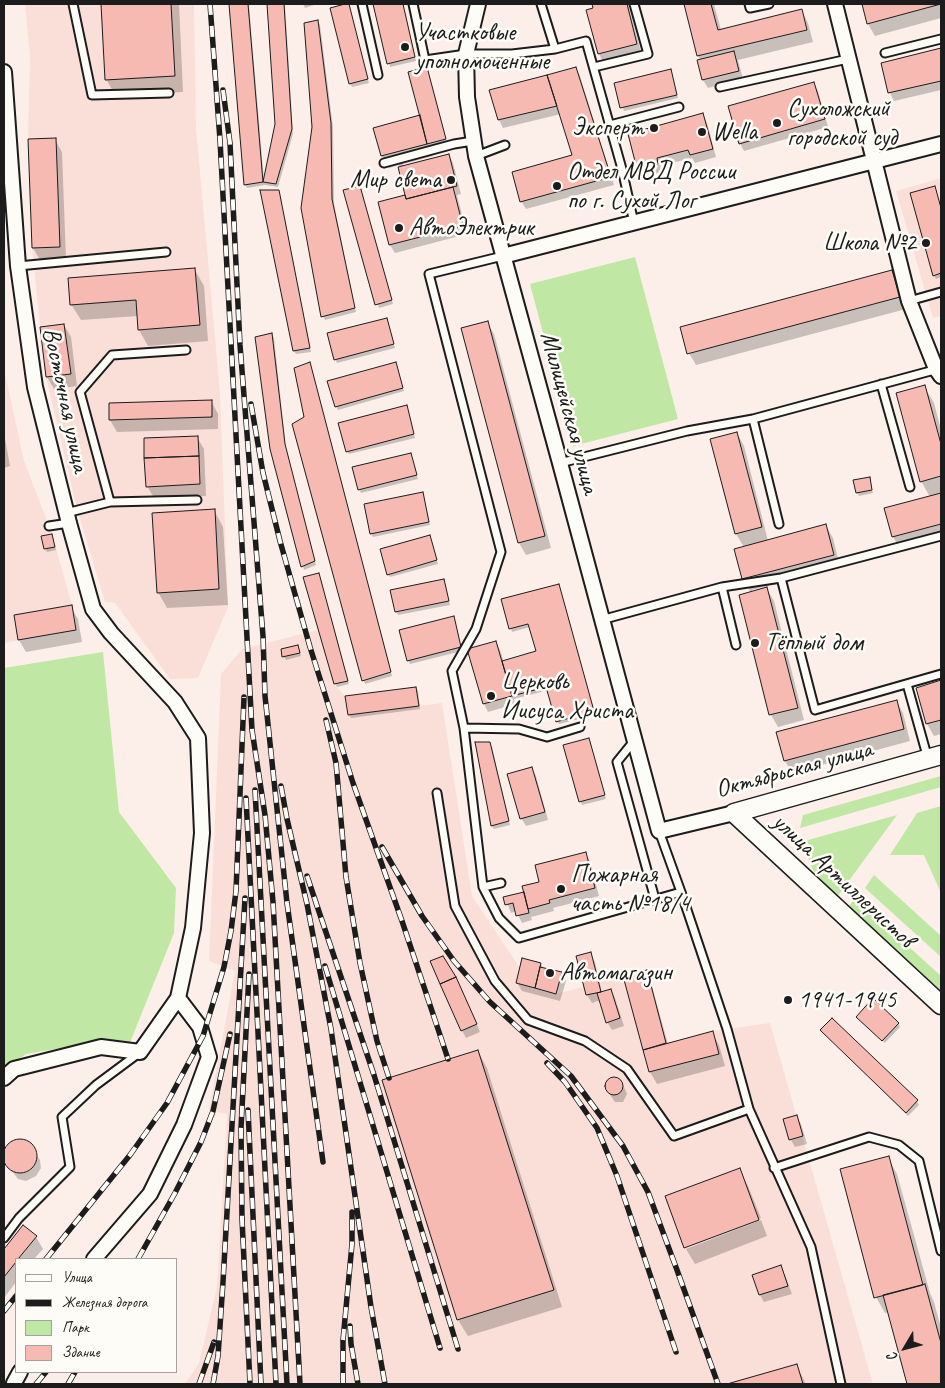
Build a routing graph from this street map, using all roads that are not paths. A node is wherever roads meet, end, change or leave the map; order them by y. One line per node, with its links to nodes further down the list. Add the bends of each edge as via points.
1 (73, 4): 19 (lane, via 92,95)
2 (362, 4): 17 (lane)
3 (413, 4): 13 (lane, via 425,60)
4 (478, 4): 13 (street, Милицейская улица)
5 (542, 4): 11 (lane)
6 (634, 4): 15 (lane, via 648,54)
7 (749, 4): 8 (lane, via 750,8)
8 (769, 4)
9 (835, 4): 14 (street)
10 (941, 39): 12 (lane)
11 (555, 49): 13 (lane, via 512,54); 15 (lane, via 586,41)
12 (885, 53)
13 (466, 54): 22 (street, Милицейская улица, via 467,97)
14 (848, 59): 18 (lane); 26 (street)
15 (594, 67): 21 (lane)
16 (4, 72): 31 (street, Восточная улица)
17 (378, 75)
18 (720, 87)
19 (169, 93)
20 (678, 107): 21 (lane)
21 (610, 125): 28 (lane)
22 (474, 141): 25 (street, Милицейская улица); 27 (lane)
23 (941, 144): 26 (street)
24 (505, 145): 25 (lane)
25 (476, 156): 30 (street, Милицейская улица)
26 (874, 161): 28 (street); 33 (street)
27 (384, 163)
28 (634, 222): 30 (street)
29 (166, 252): 31 (lane)
30 (503, 256): 38 (street, Милицейская улица); 53 (lane, via 428,274 501,552 476,629 452,671)
31 (18, 266): 42 (street, Восточная улица, via 35,387)
32 (941, 292): 33 (lane)
33 (909, 301): 35 (street)
34 (186, 350): 41 (lane, via 112,355 80,392)
35 (939, 371): 36 (lane)
36 (882, 384): 37 (lane); 39 (lane)
37 (753, 418): 38 (lane); 43 (lane)
38 (560, 463): 48 (street, Милицейская улица)
39 (910, 487)
40 (197, 500): 41 (lane)
41 (110, 502): 42 (lane)
42 (68, 518): 44 (lane); 63 (street, Восточная улица, via 93,609 175,702 198,738 202,833 193,928)
43 (779, 524)
44 (49, 526)
45 (941, 536): 46 (lane)
46 (781, 578): 47 (lane); 51 (lane, via 815,710)
47 (722, 588): 48 (lane); 49 (lane)
48 (601, 620): 54 (street, Милицейская улица)
49 (736, 645)
50 (941, 674): 51 (lane)
51 (907, 684): 55 (lane)
52 (580, 727): 53 (lane, via 547,737 519,729)
53 (464, 728): 60 (lane)
54 (634, 741): 58 (street, Милицейская улица); 62 (lane, via 617,762)
55 (935, 757): 57 (street, Октябрьская улица)
56 (437, 793): 67 (lane, via 455,906 494,981 528,1020 585,1041 628,1069 674,1136)
57 (734, 813): 58 (street, Октябрьская улица); 64 (street, улица Артиллеристов)
58 (659, 831): 61 (lane)
59 (501, 883): 60 (lane)
60 (483, 888): 62 (lane, via 499,918 519,938)
61 (681, 892): 62 (lane); 67 (lane, via 727,1029)
62 (655, 899)
63 (178, 998): 65 (street); 71 (street, via 200,1027 209,1057 184,1125 150,1194)
64 (941, 1005)
65 (140, 1052): 66 (street, via 101,1047 14,1069); 69 (lane, via 96,1085 62,1117 70,1167 19,1218)
66 (4, 1078)
67 (749, 1109): 68 (lane)
68 (774, 1168): 70 (lane, via 869,1138 899,1145 918,1161); 72 (lane, via 810,1247)
69 (4, 1238)
70 (941, 1251)
71 (95, 1258)
72 (841, 1384)

